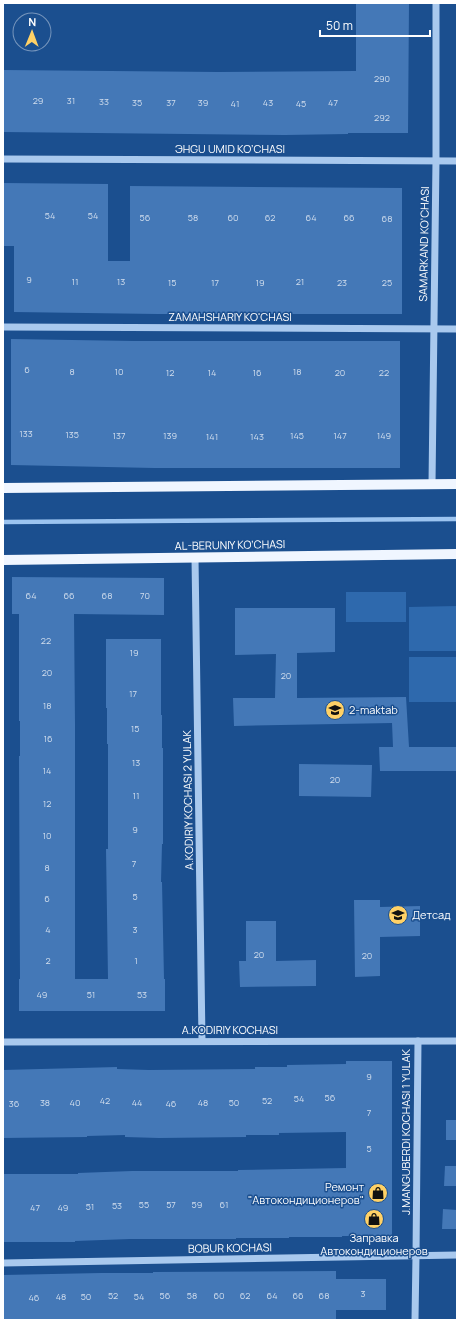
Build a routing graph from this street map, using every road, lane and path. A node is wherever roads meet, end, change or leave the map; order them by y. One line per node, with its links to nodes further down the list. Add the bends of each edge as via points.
1 (436, 3): 3 (street, SAMARKAND KO'CHASI)
2 (3, 159): 3 (street, ЭHGU UMID KO’CHASI)
3 (436, 160): 4 (street, ЭHGU UMID KO’CHASI); 6 (street, SAMARKAND KO'CHASI)
4 (457, 160)
5 (3, 327): 6 (street, ZAMAHSHARIY KO'CHASI)
6 (434, 328): 7 (street, ZAMAHSHARIY KO'CHASI); 8 (street, SAMARKAND KO'CHASI)
7 (457, 328)
8 (432, 484): 9 (main road); 10 (main road)
9 (457, 484)
10 (3, 488)
11 (457, 554): 12 (main road, AL-BERUNIY KO’CHASI)
12 (195, 558): 13 (main road, AL-BERUNIY KO’CHASI); 14 (street, A.KODIRIY KOCHASI 2 YULAK)
13 (3, 560)
14 (202, 1041): 15 (street, A.KODIRIY KOCHASI); 17 (street, A.KODIRIY KOCHASI)
15 (418, 1041): 16 (street, A.KODIRIY KOCHASI); 18 (street, J.MANGUBERDI KOCHASI 1 YULAK)
16 (457, 1041)
17 (3, 1042)
18 (416, 1256): 19 (street, BOBUR KOCHASI); 20 (street, BOBUR KOCHASI); 21 (street, J.MANGUBERDI KOCHASI 1 YULAK)
19 (457, 1256)
20 (3, 1263)
21 (415, 1320)

